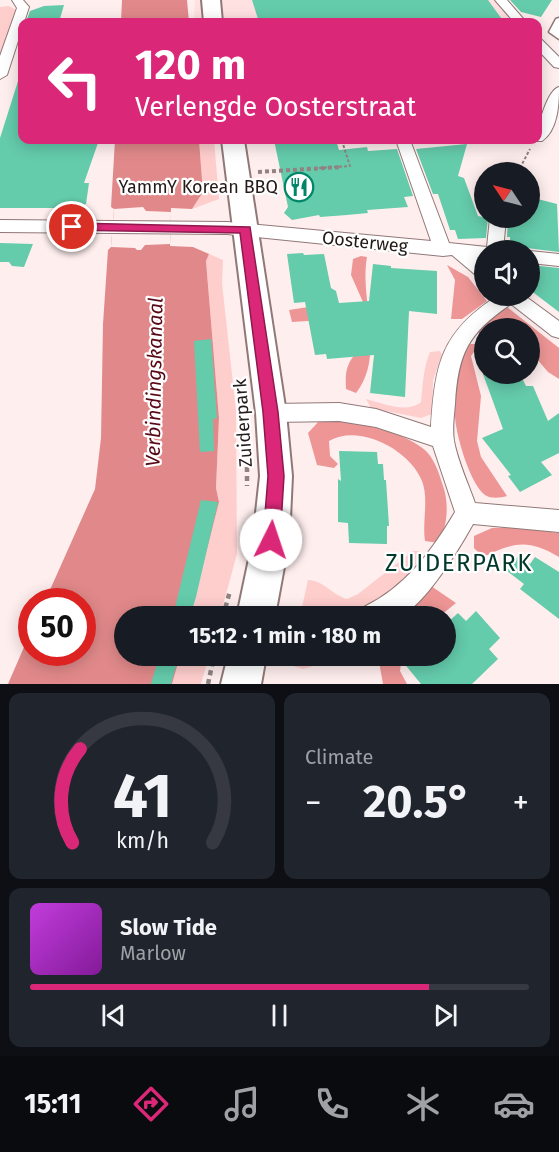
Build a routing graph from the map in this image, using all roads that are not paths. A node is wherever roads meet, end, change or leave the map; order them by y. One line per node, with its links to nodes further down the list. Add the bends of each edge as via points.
1 (31, 0): 4 (street)
2 (211, 0): 6 (main road)
3 (501, 0): 7 (street)
4 (8, 1): 5 (street, via 23,7)
5 (19, 18)
6 (213, 18)
7 (517, 18)
8 (559, 21): 10 (street, via 554,32)
9 (18, 22): 13 (street)
10 (559, 36)
11 (542, 47): 12 (street)
12 (559, 64)
13 (0, 75)
14 (559, 92): 15 (street)
15 (542, 133)
16 (234, 144): 19 (main road, Zuiderpark)
17 (405, 144): 20 (street)
18 (0, 226): 19 (street, Oosterweg)
19 (245, 230): 20 (street, Oosterweg); 28 (main road, Zuiderpark)
20 (450, 250): 21 (street, Oosterweg); 24 (street)
21 (474, 251)
22 (540, 258): 23 (street)
23 (559, 260)
24 (474, 266)
25 (497, 306): 29 (street, via 464,333 451,354 445,376)
26 (524, 306): 27 (street)
27 (559, 332)
28 (271, 412): 29 (street, Zuiderpark, via 339,412); 32 (main road, Zuiderpark, via 276,476 271,540)
29 (443, 440): 30 (street)
30 (466, 513): 31 (street); 33 (street, via 431,568)
31 (559, 521)
32 (258, 606)
33 (391, 606)
34 (244, 666): 35 (main road)
35 (240, 684)

